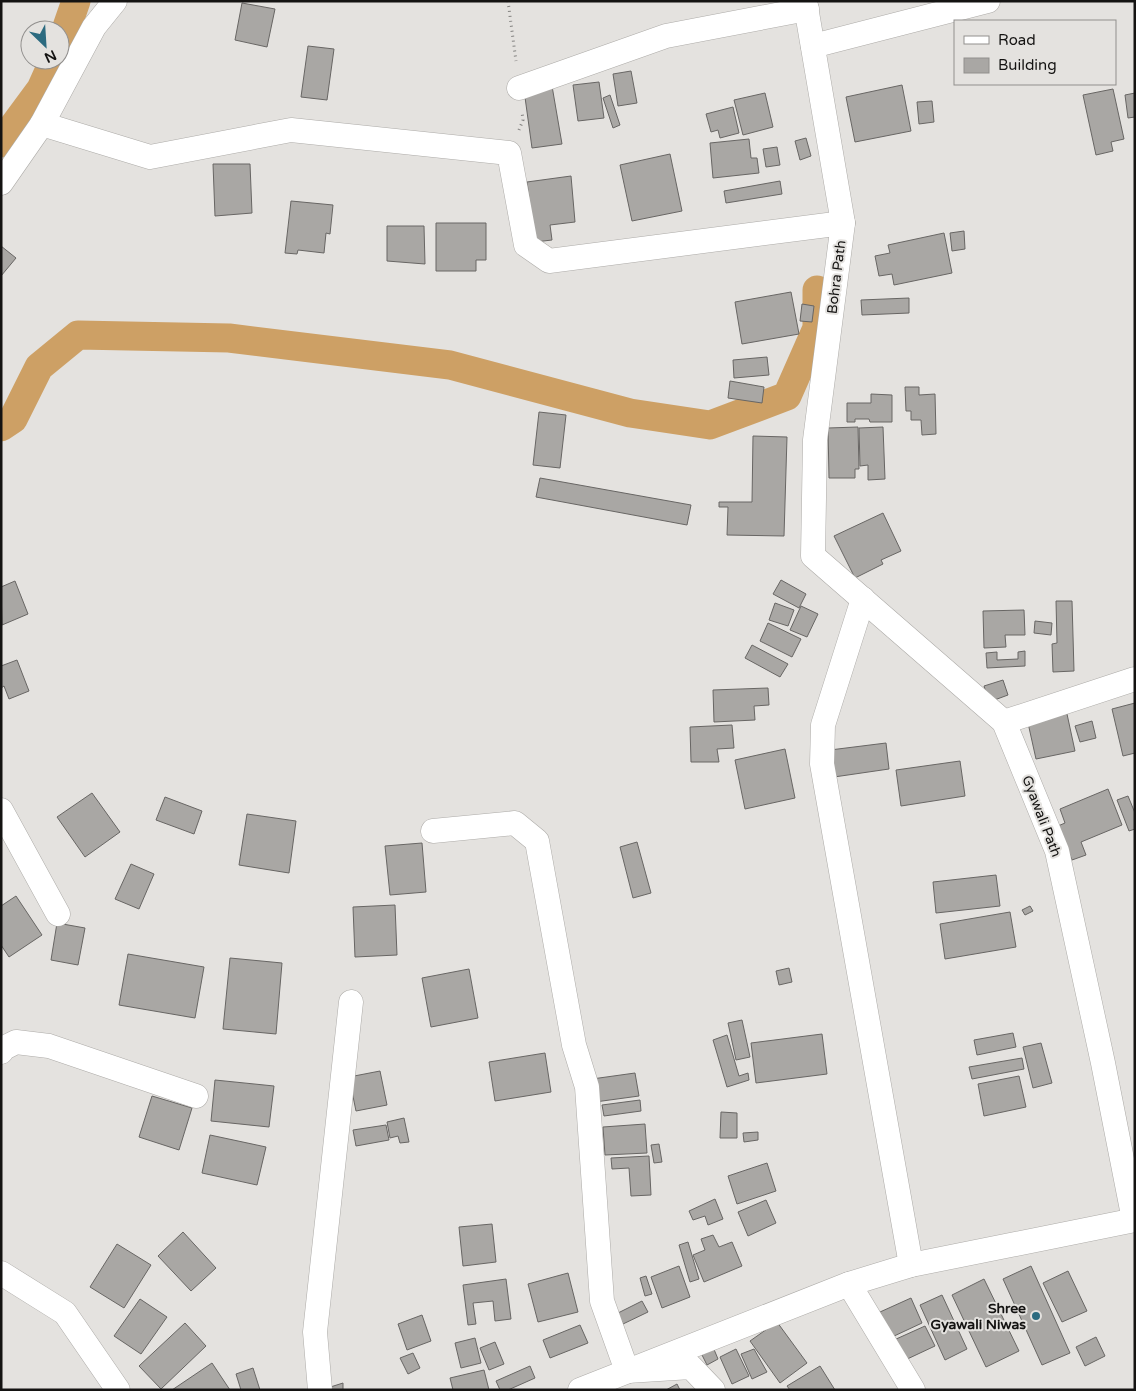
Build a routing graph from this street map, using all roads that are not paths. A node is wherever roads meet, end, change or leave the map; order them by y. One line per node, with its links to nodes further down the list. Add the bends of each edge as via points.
1 (115, 1): 6 (street, via 94,27)
2 (988, 1): 4 (street)
3 (806, 5): 4 (street, Bohra Path); 5 (street, via 666,36)
4 (813, 46): 8 (street, Bohra Path)
5 (519, 88)
6 (42, 124): 7 (street); 8 (street, via 150,157 291,130 509,153 526,245 550,261)
7 (1, 183)
8 (843, 223): 9 (street, Bohra Path, via 815,440)
9 (813, 556): 10 (street, Gyawali Path)
10 (863, 599): 12 (street, Gyawali Path); 20 (street, via 823,725 822,764)
11 (1135, 679): 12 (street)
12 (1004, 722): 19 (street, Gyawali Path, via 1057,851)
13 (1, 810): 15 (street)
14 (433, 831): 23 (street, via 515,823 537,841 574,1045 587,1087 602,1301)
15 (58, 914)
16 (351, 1002): 25 (street, via 315,1332)
17 (1, 1052): 18 (street, via 16,1042 50,1046)
18 (196, 1096)
19 (1135, 1220): 20 (street)
20 (911, 1265): 22 (street)
21 (1, 1272): 24 (street, via 65,1313)
22 (849, 1284): 23 (street); 28 (street)
23 (627, 1371): 26 (street); 27 (street, via 691,1367)
24 (118, 1390)
25 (320, 1390)
26 (580, 1390)
27 (713, 1390)
28 (913, 1390)

